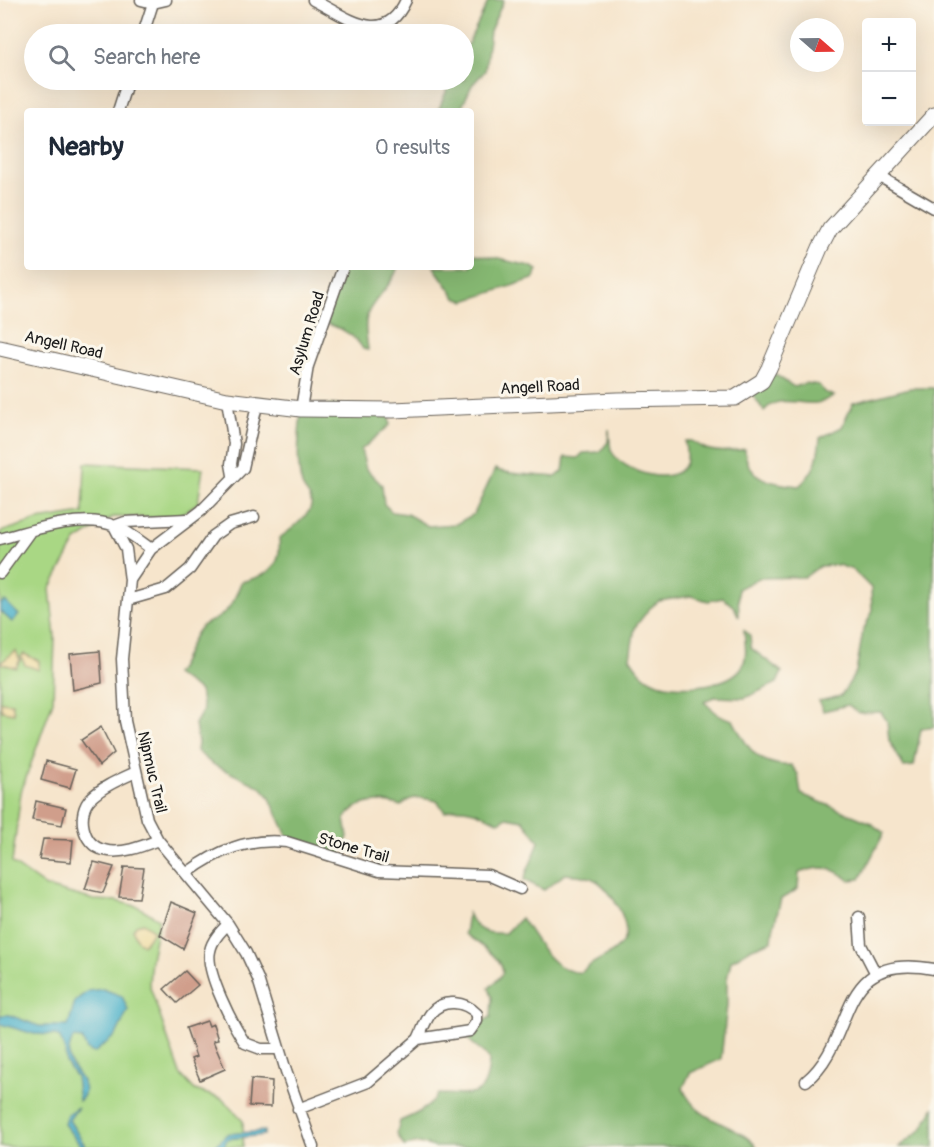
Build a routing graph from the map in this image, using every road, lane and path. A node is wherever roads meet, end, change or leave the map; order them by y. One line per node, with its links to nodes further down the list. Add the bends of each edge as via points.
1 (141, 0): 5 (street)
2 (166, 0): 5 (street)
3 (313, 0): 7 (street)
4 (406, 0): 8 (street)
5 (153, 3): 6 (street)
6 (146, 24)
7 (364, 24)
8 (387, 24)
9 (125, 90): 10 (street)
10 (119, 108)
11 (934, 115): 12 (street, Angell Road)
12 (877, 175): 13 (street); 18 (street, Angell Road, via 820,246 762,381 735,398 393,410)
13 (934, 208)
14 (342, 270): 18 (street, Asylum Road, via 308,366)
15 (0, 348): 16 (street, Angell Road)
16 (226, 400): 17 (street, Angell Road); 19 (street, via 234,444)
17 (257, 405): 18 (street, Angell Road); 19 (street, Nipmuc Trail, via 243,468)
18 (301, 409)
19 (233, 475): 21 (street, Nipmuc Trail, via 219,495)
20 (254, 517): 28 (street, via 213,536 190,569 166,589)
21 (187, 519): 22 (street); 25 (street, Nipmuc Trail)
22 (114, 526): 23 (street, via 76,522); 25 (street); 27 (street, via 126,549)
23 (28, 533): 24 (street); 26 (street)
24 (0, 539)
25 (151, 549): 27 (street, Nipmuc Trail)
26 (0, 573)
27 (130, 580): 28 (street, Nipmuc Trail)
28 (128, 600): 29 (street, Nipmuc Trail, via 122,659)
29 (135, 772): 30 (street, Nipmuc Trail, via 147,819); 30 (street, via 92,797 86,804 82,825 93,845 105,851 136,848)
30 (158, 840): 31 (street, Nipmuc Trail)
31 (187, 873): 32 (street, Stone Trail, via 236,845 274,840 379,871 488,875); 34 (street, Nipmuc Trail)
32 (520, 889)
33 (859, 917): 36 (street, via 861,945)
34 (228, 924): 38 (street, Nipmuc Trail, via 258,979); 38 (street, via 210,951 214,980 245,1043 261,1049)
35 (934, 969): 36 (street, via 912,965)
36 (876, 974): 39 (street, via 851,1000 825,1063)
37 (418, 1039): 37 (street, via 470,1031 477,1014 462,1004 440,1005 431,1013); 40 (street, via 368,1082)
38 (279, 1049): 40 (street, Nipmuc Trail)
39 (806, 1081)
40 (298, 1109): 41 (street, Nipmuc Trail)
41 (313, 1147)

